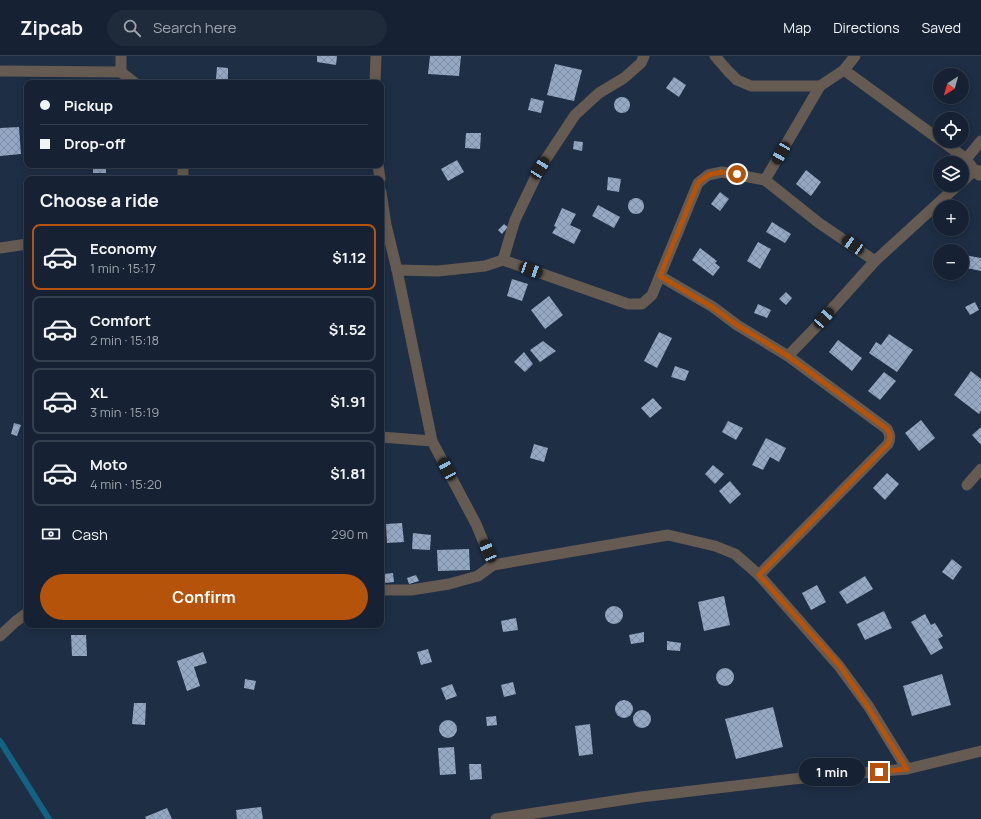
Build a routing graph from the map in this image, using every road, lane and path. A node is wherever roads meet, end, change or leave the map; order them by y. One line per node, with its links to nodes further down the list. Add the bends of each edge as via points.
1 (121, 56): 8 (street)
2 (376, 56): 10 (street)
3 (644, 56): 25 (street, via 641,63 624,78 599,93 575,115 540,168 515,220)
4 (715, 56): 11 (street, via 728,72 750,86)
5 (855, 56): 6 (street)
6 (844, 70): 11 (street); 12 (street)
7 (0, 71): 8 (street)
8 (121, 72): 9 (street)
9 (131, 80)
10 (375, 80)
11 (820, 86): 20 (street)
12 (933, 134)
13 (981, 141): 16 (street)
14 (952, 148): 15 (street)
15 (963, 156)
16 (968, 156)
17 (969, 161): 18 (street)
18 (979, 173): 19 (street)
19 (969, 178)
20 (765, 180): 26 (street, via 819,223); 28 (street, via 722,172 708,175 698,183)
21 (950, 192): 26 (street)
22 (384, 212): 27 (street)
23 (24, 244): 24 (street)
24 (0, 248)
25 (503, 260): 27 (street, via 485,266 438,271); 28 (street, via 628,304 642,304 652,295)
26 (875, 260): 29 (street)
27 (398, 270): 31 (street)
28 (660, 276): 29 (street)
29 (788, 356): 35 (street, via 887,429 891,440)
30 (384, 437): 31 (street)
31 (432, 441): 34 (street, via 476,524)
32 (981, 469): 33 (street)
33 (967, 485)
34 (493, 565): 35 (street, via 668,535 715,546 735,554); 36 (street, via 478,576 449,584 411,590)
35 (759, 575): 40 (street, via 840,666)
36 (384, 590)
37 (24, 615): 38 (street)
38 (0, 636)
39 (981, 751): 40 (street)
40 (907, 769): 41 (street, via 642,797)
41 (496, 819)

